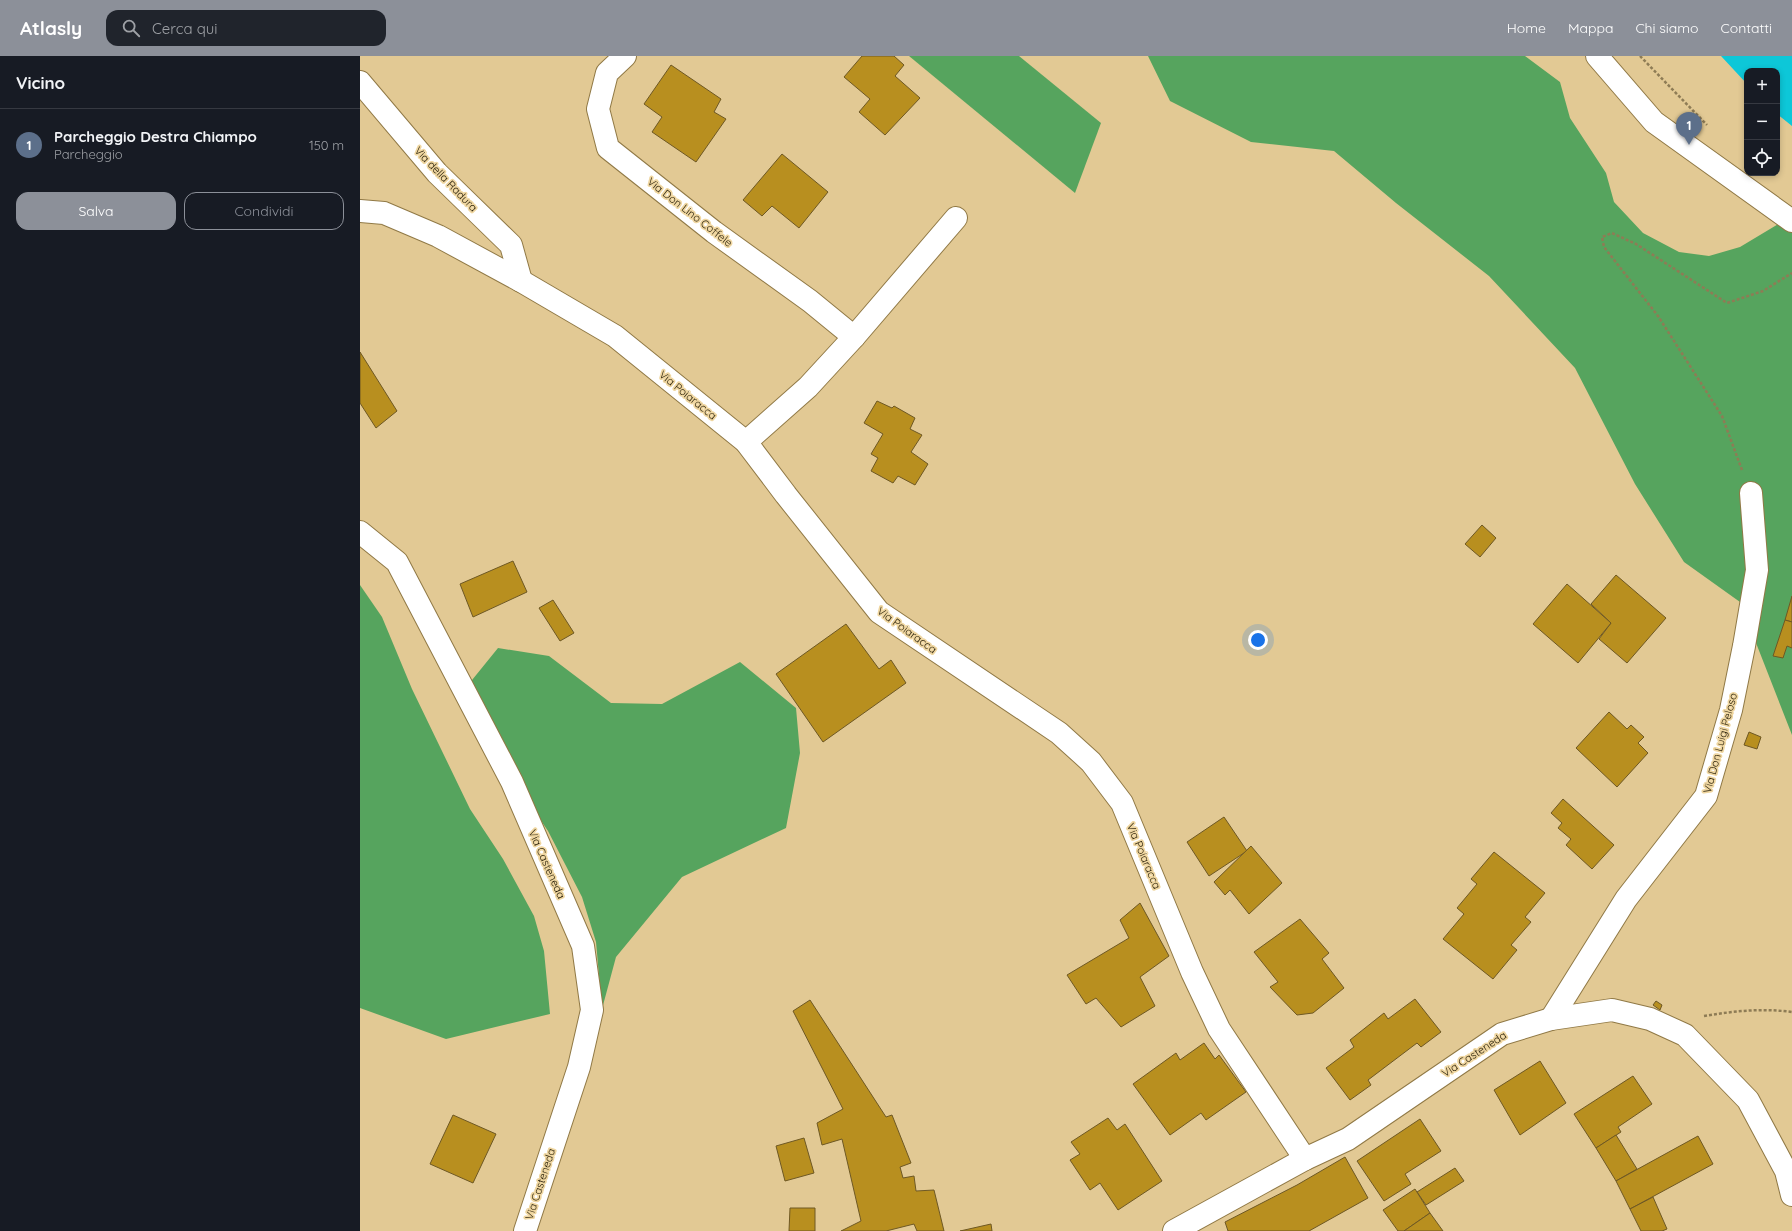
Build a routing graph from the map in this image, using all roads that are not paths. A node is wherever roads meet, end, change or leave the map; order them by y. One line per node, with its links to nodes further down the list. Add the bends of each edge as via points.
1 (625, 56): 8 (street, Via Don Lino Coffele, via 607,72 598,109 608,148 714,232 810,301)
2 (1597, 56): 6 (street, via 1654,122)
3 (360, 82): 7 (street, Via della Radura, via 437,173 511,244)
4 (360, 211): 7 (street, Via Poiaracca, via 384,213 438,236)
5 (956, 218): 8 (street)
6 (1792, 221)
7 (521, 281): 9 (street, Via Poiaracca, via 615,336)
8 (854, 337): 9 (street, via 808,387)
9 (746, 442): 13 (street, Via Poiaracca, via 879,612 1059,733 1091,762 1122,803 1192,972 1219,1029)
10 (1751, 493): 12 (street, Via Don Luigi Peloso, via 1757,570 1731,710 1706,796 1626,899)
11 (360, 532): 15 (street, Via Casteneda, via 397,562 512,782 583,946 592,1010 579,1066)
12 (1551, 1019): 13 (street, Via Casteneda, via 1502,1034 1348,1139); 14 (street, Via Casteneda, via 1612,1010 1650,1019 1685,1035 1748,1100 1786,1171)
13 (1305, 1159): 16 (street, Via Casteneda)
14 (1792, 1195)
15 (525, 1231)
16 (1174, 1231)

